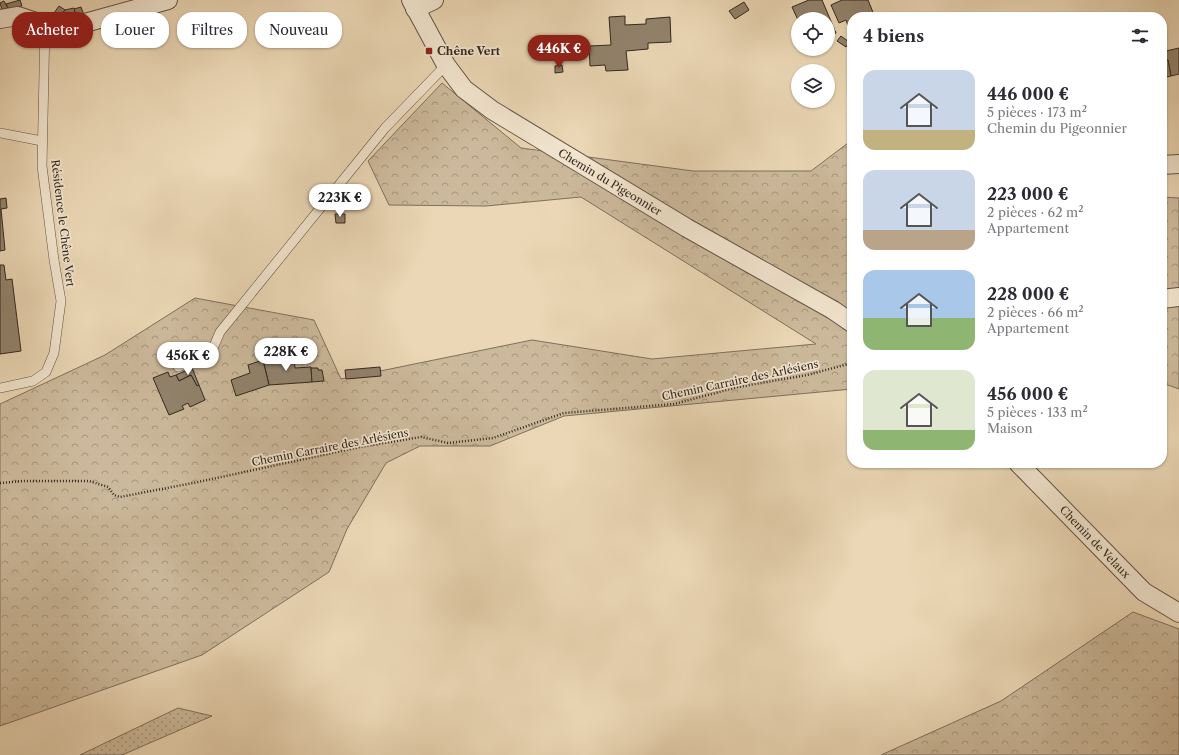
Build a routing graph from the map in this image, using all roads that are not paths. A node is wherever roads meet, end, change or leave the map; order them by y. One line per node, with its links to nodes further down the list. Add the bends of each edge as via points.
1 (168, 0): 6 (street)
2 (434, 0): 3 (street)
3 (413, 4): 8 (street, Chemin du Pigeonnier)
4 (12, 17): 5 (street)
5 (0, 19)
6 (93, 21)
7 (44, 48): 10 (lane, Résidence le Chêne Vert)
8 (446, 65): 16 (street, Chemin du Pigeonnier, via 464,89 492,110 687,228); 18 (lane, via 385,128 326,200 220,332 211,353)
9 (0, 133): 10 (lane)
10 (42, 141): 19 (lane, Résidence le Chêne Vert, via 42,166 61,301 54,353 46,372 33,381)
11 (1179, 164): 12 (street)
12 (1167, 165)
13 (1179, 297): 14 (street)
14 (1167, 298)
15 (847, 309): 16 (street)
16 (832, 310): 17 (street)
17 (847, 320)
18 (178, 367)
19 (0, 388)
20 (1023, 468): 21 (street, Chemin de Velaux, via 1144,592)
21 (1179, 613)

